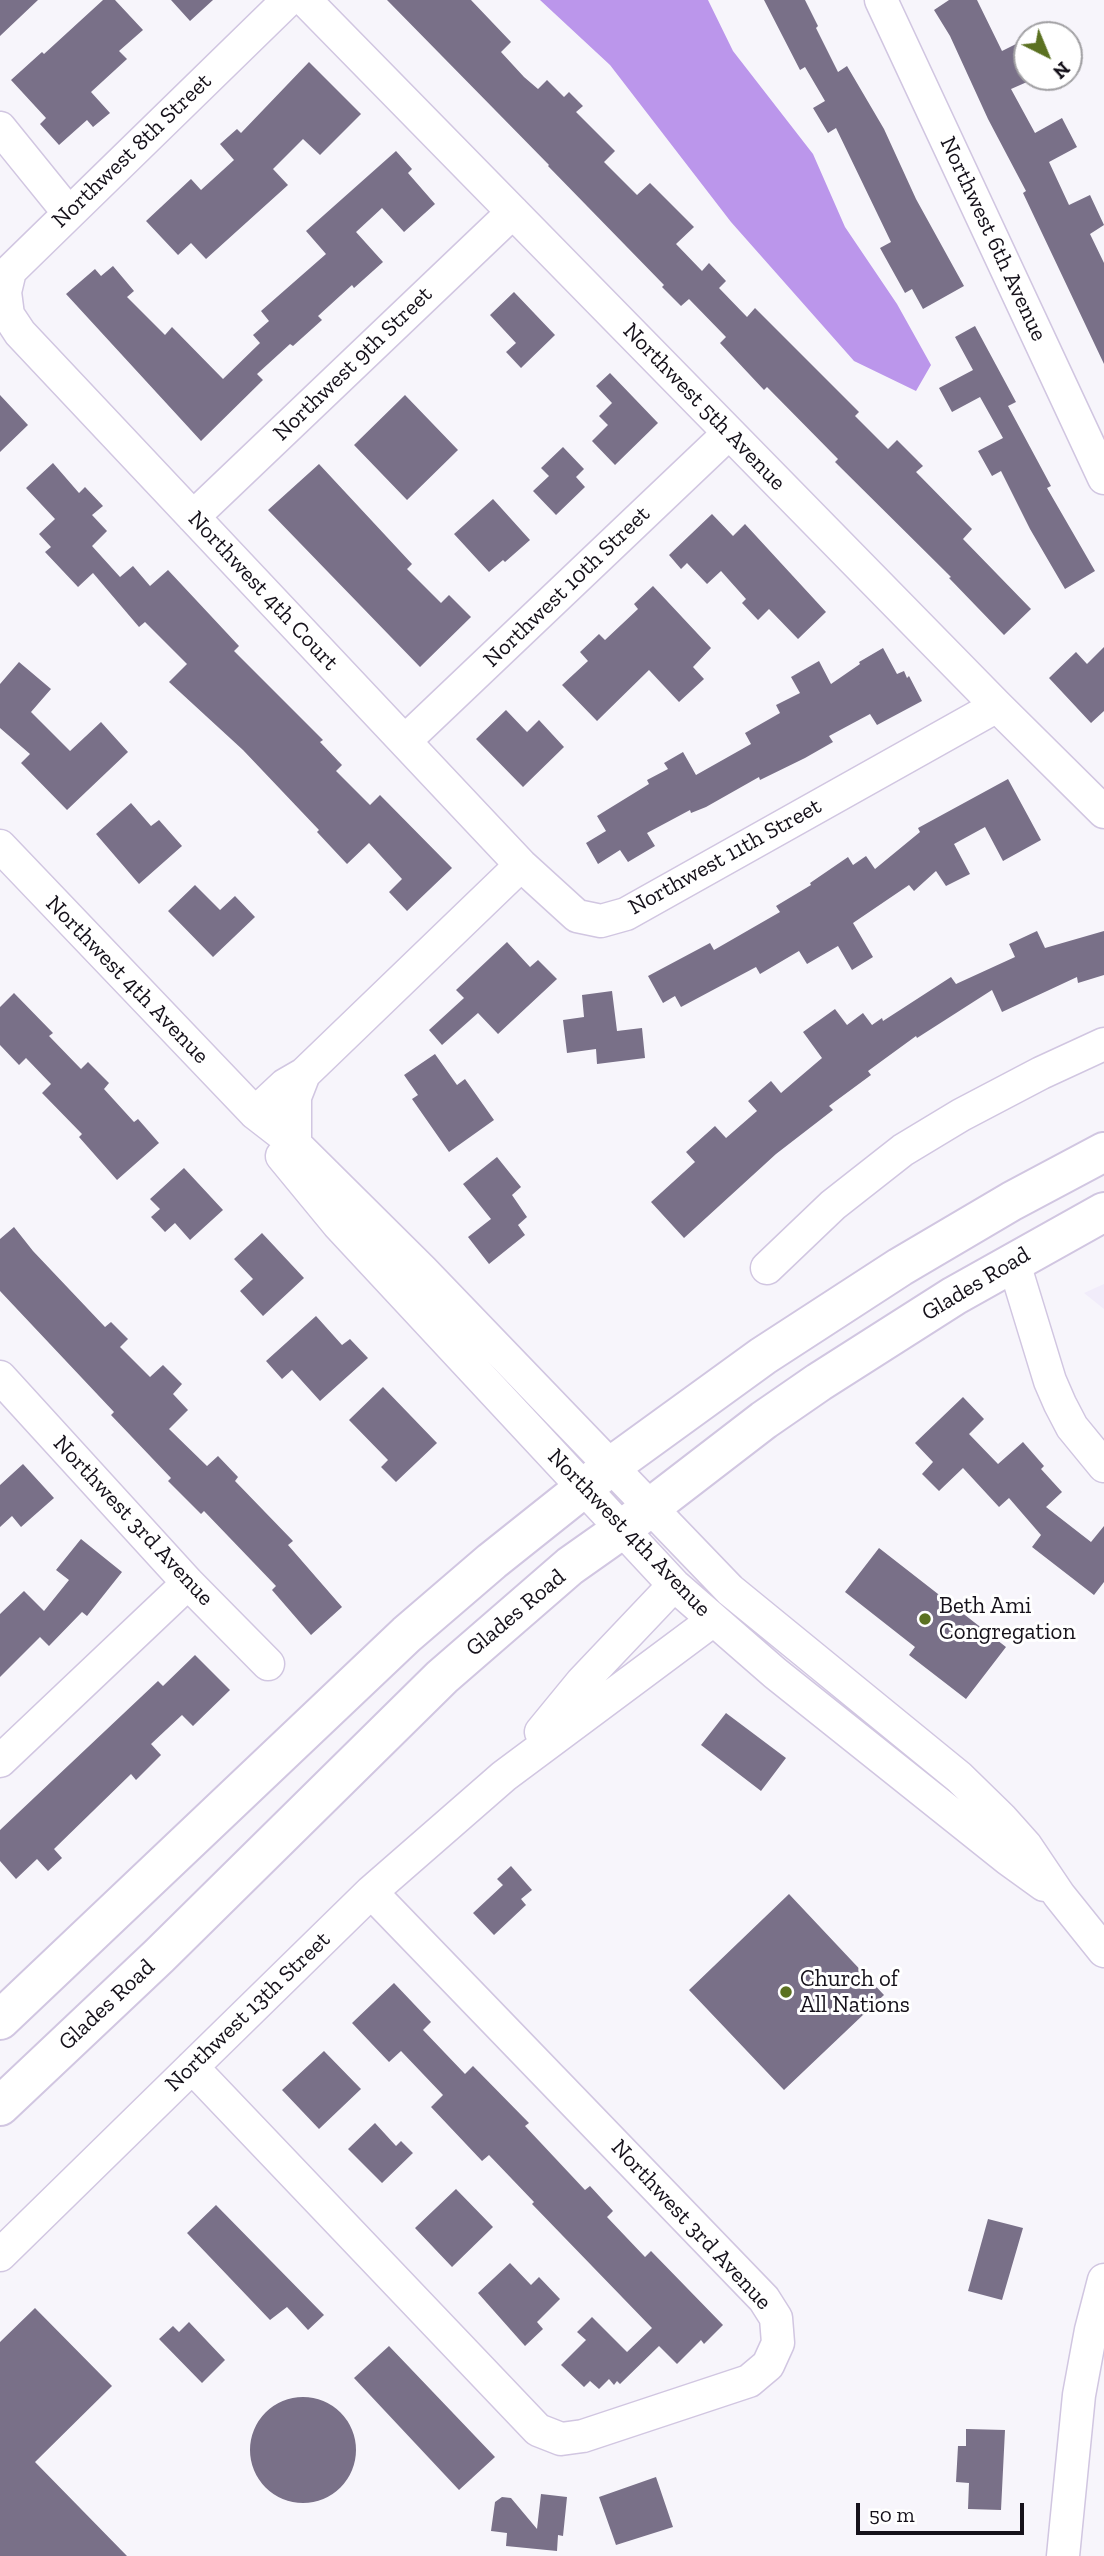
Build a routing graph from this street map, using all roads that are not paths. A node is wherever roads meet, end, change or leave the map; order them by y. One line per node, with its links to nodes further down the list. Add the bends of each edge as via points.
1 (288, 0): 5 (street, Northwest 8th Street)
2 (305, 0): 6 (street, Northwest 5th Avenue)
3 (881, 0): 9 (street, Northwest 6th Avenue)
4 (0, 128): 5 (street)
5 (68, 212): 7 (street, Northwest 8th Street, via 10,271 5,292)
6 (513, 212): 8 (street, Northwest 5th Avenue); 10 (street, Northwest 9th Street)
7 (8, 315): 10 (street, Northwest 4th Court)
8 (729, 433): 11 (street, Northwest 5th Avenue); 12 (street, Northwest 10th Street)
9 (1104, 478)
10 (193, 516): 12 (street, Northwest 4th Court)
11 (997, 706): 13 (street, Northwest 5th Avenue); 15 (street, Northwest 11th Street, via 626,914 601,920 577,916)
12 (405, 741): 15 (street, Northwest 4th Court)
13 (1104, 812)
14 (0, 846): 18 (street, Northwest 4th Avenue)
15 (521, 865): 17 (street)
16 (1104, 1044): 23 (street, via 961,1115 903,1150 834,1205)
17 (304, 1074): 18 (street); 19 (street, via 295,1097)
18 (255, 1113): 19 (street, Northwest 4th Avenue); 26 (street, Northwest 4th Avenue, via 281,1154 338,1224)
19 (295, 1144): 26 (street, Northwest 4th Avenue, via 422,1270)
20 (1104, 1152): 26 (main road, via 900,1267 763,1356)
21 (1104, 1212): 22 (main road, Glades Road)
22 (1013, 1261): 25 (street, via 1060,1404 1079,1437); 27 (main road, Glades Road, via 818,1382)
23 (767, 1268)
24 (4, 1389): 28 (street, Northwest 3rd Avenue)
25 (1104, 1466)
26 (597, 1477): 27 (street, Northwest 4th Avenue); 37 (main road, via 407,1634)
27 (635, 1519): 29 (street, Northwest 4th Avenue); 35 (street, Northwest 4th Avenue, via 960,1777 1026,1846); 39 (main road, Glades Road, via 570,1566 442,1676)
28 (188, 1583): 31 (street, Northwest 3rd Avenue); 32 (street)
29 (674, 1585): 30 (street, Northwest 4th Avenue); 33 (street, Northwest 13th Street, via 582,1682)
30 (712, 1620): 33 (street, Northwest 13th Street); 35 (street, Northwest 4th Avenue)
31 (268, 1664)
32 (0, 1761)
33 (504, 1776): 34 (street, Northwest 13th Street)
34 (371, 1892): 38 (street, Northwest 13th Street); 38 (street, Northwest 3rd Avenue, via 764,2299 776,2318 778,2343 768,2365 749,2381 583,2436 561,2439 538,2430)
35 (1059, 1895): 36 (street, Northwest 4th Avenue)
36 (1104, 1951)
37 (0, 2020)
38 (192, 2067): 40 (street, Northwest 13th Street)
39 (0, 2106)
40 (0, 2255)
41 (1104, 2280): 42 (street, via 1079,2396)
42 (1063, 2556)

